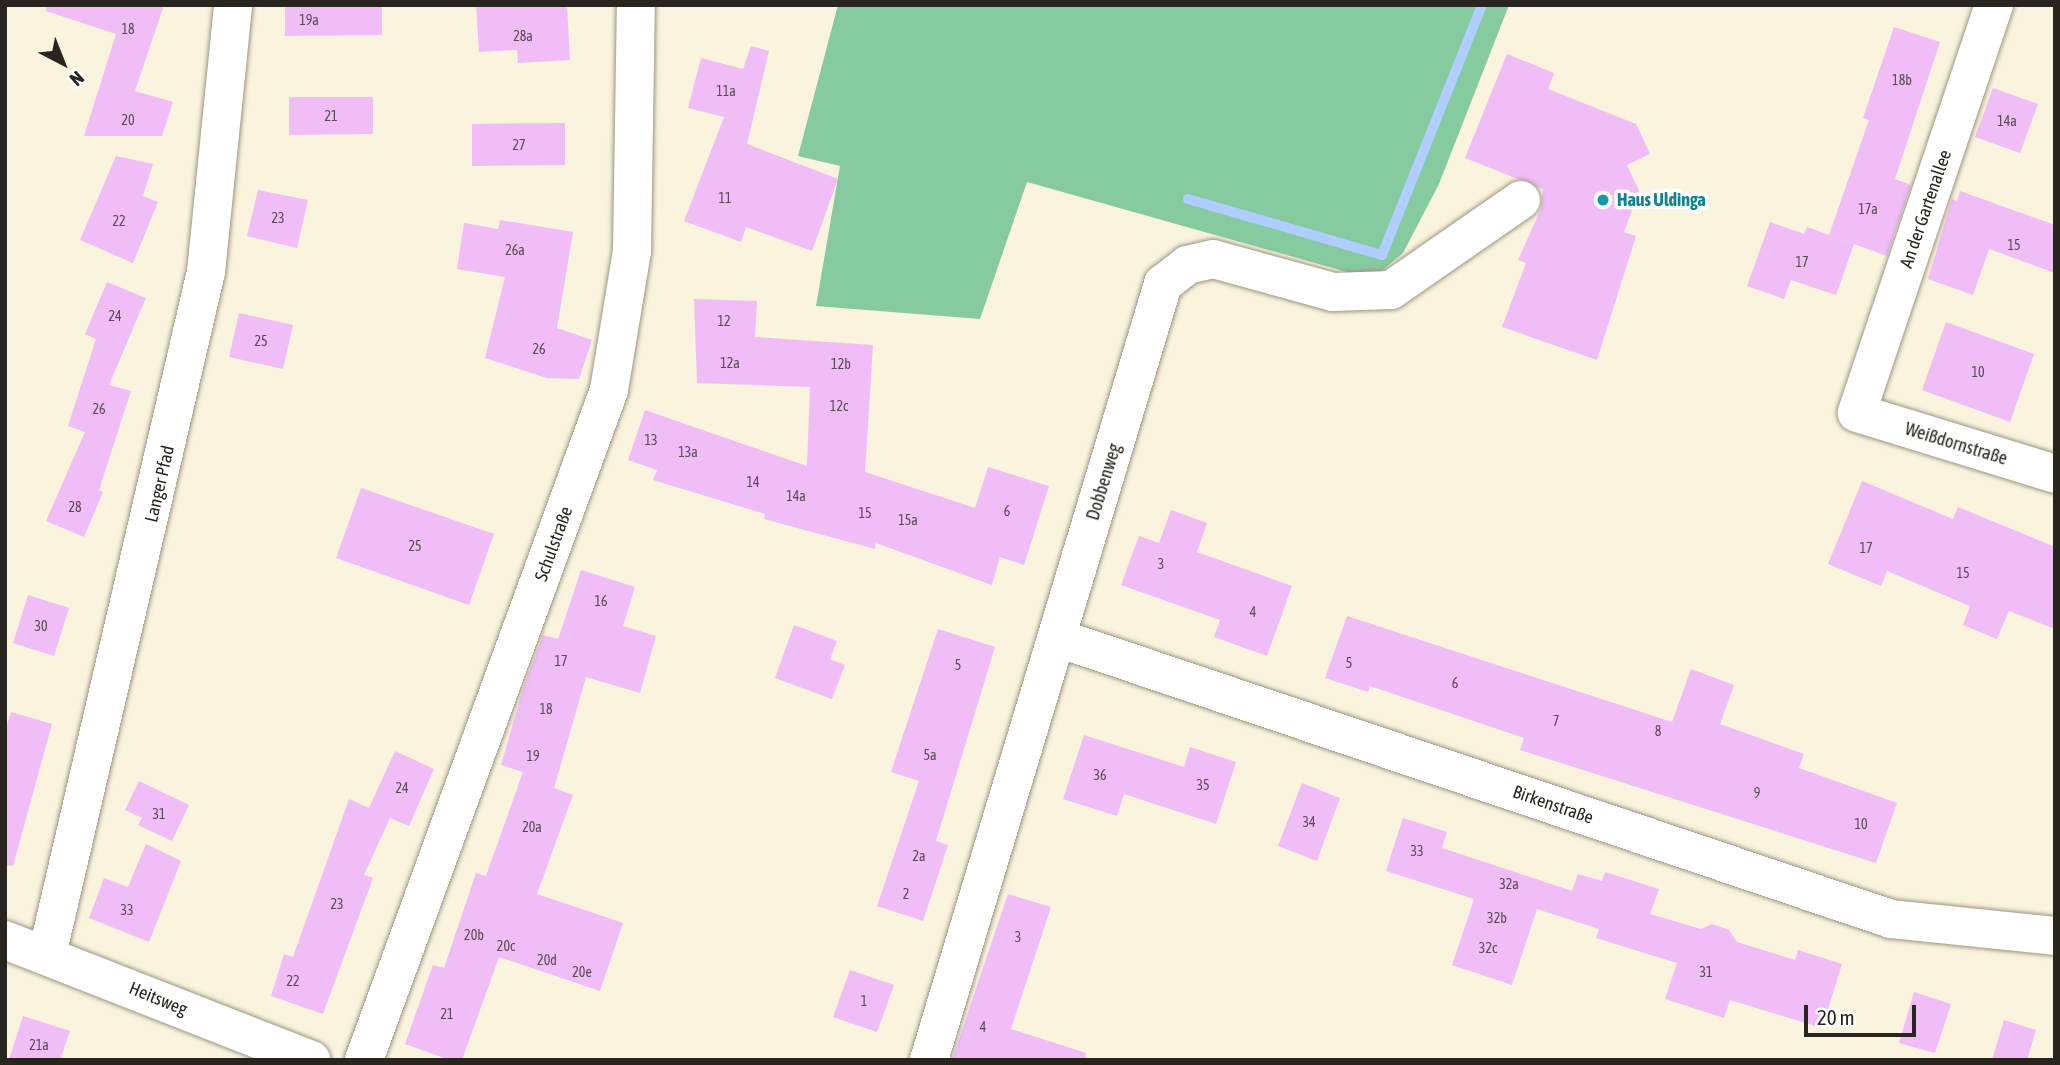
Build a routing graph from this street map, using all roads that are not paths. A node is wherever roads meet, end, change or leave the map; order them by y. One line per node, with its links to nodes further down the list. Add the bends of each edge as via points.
1 (233, 5): 10 (street, Langer Pfad, via 206,272)
2 (636, 5): 12 (street, Schulstraße, via 632,251 608,390)
3 (1994, 5): 5 (street, An der Gartenallee)
4 (1521, 200): 7 (street, Dobbenweg, via 1391,290 1334,292 1213,259 1187,265 1164,284)
5 (1857, 413): 6 (street, Weißdornstraße)
6 (2055, 474)
7 (1058, 638): 8 (street, Birkenstraße, via 1891,919); 13 (street, Dobbenweg)
8 (2055, 936)
9 (5, 940): 10 (street, Heitsweg)
10 (47, 955): 11 (street, Heitsweg)
11 (311, 1060)
12 (364, 1060)
13 (929, 1060)

